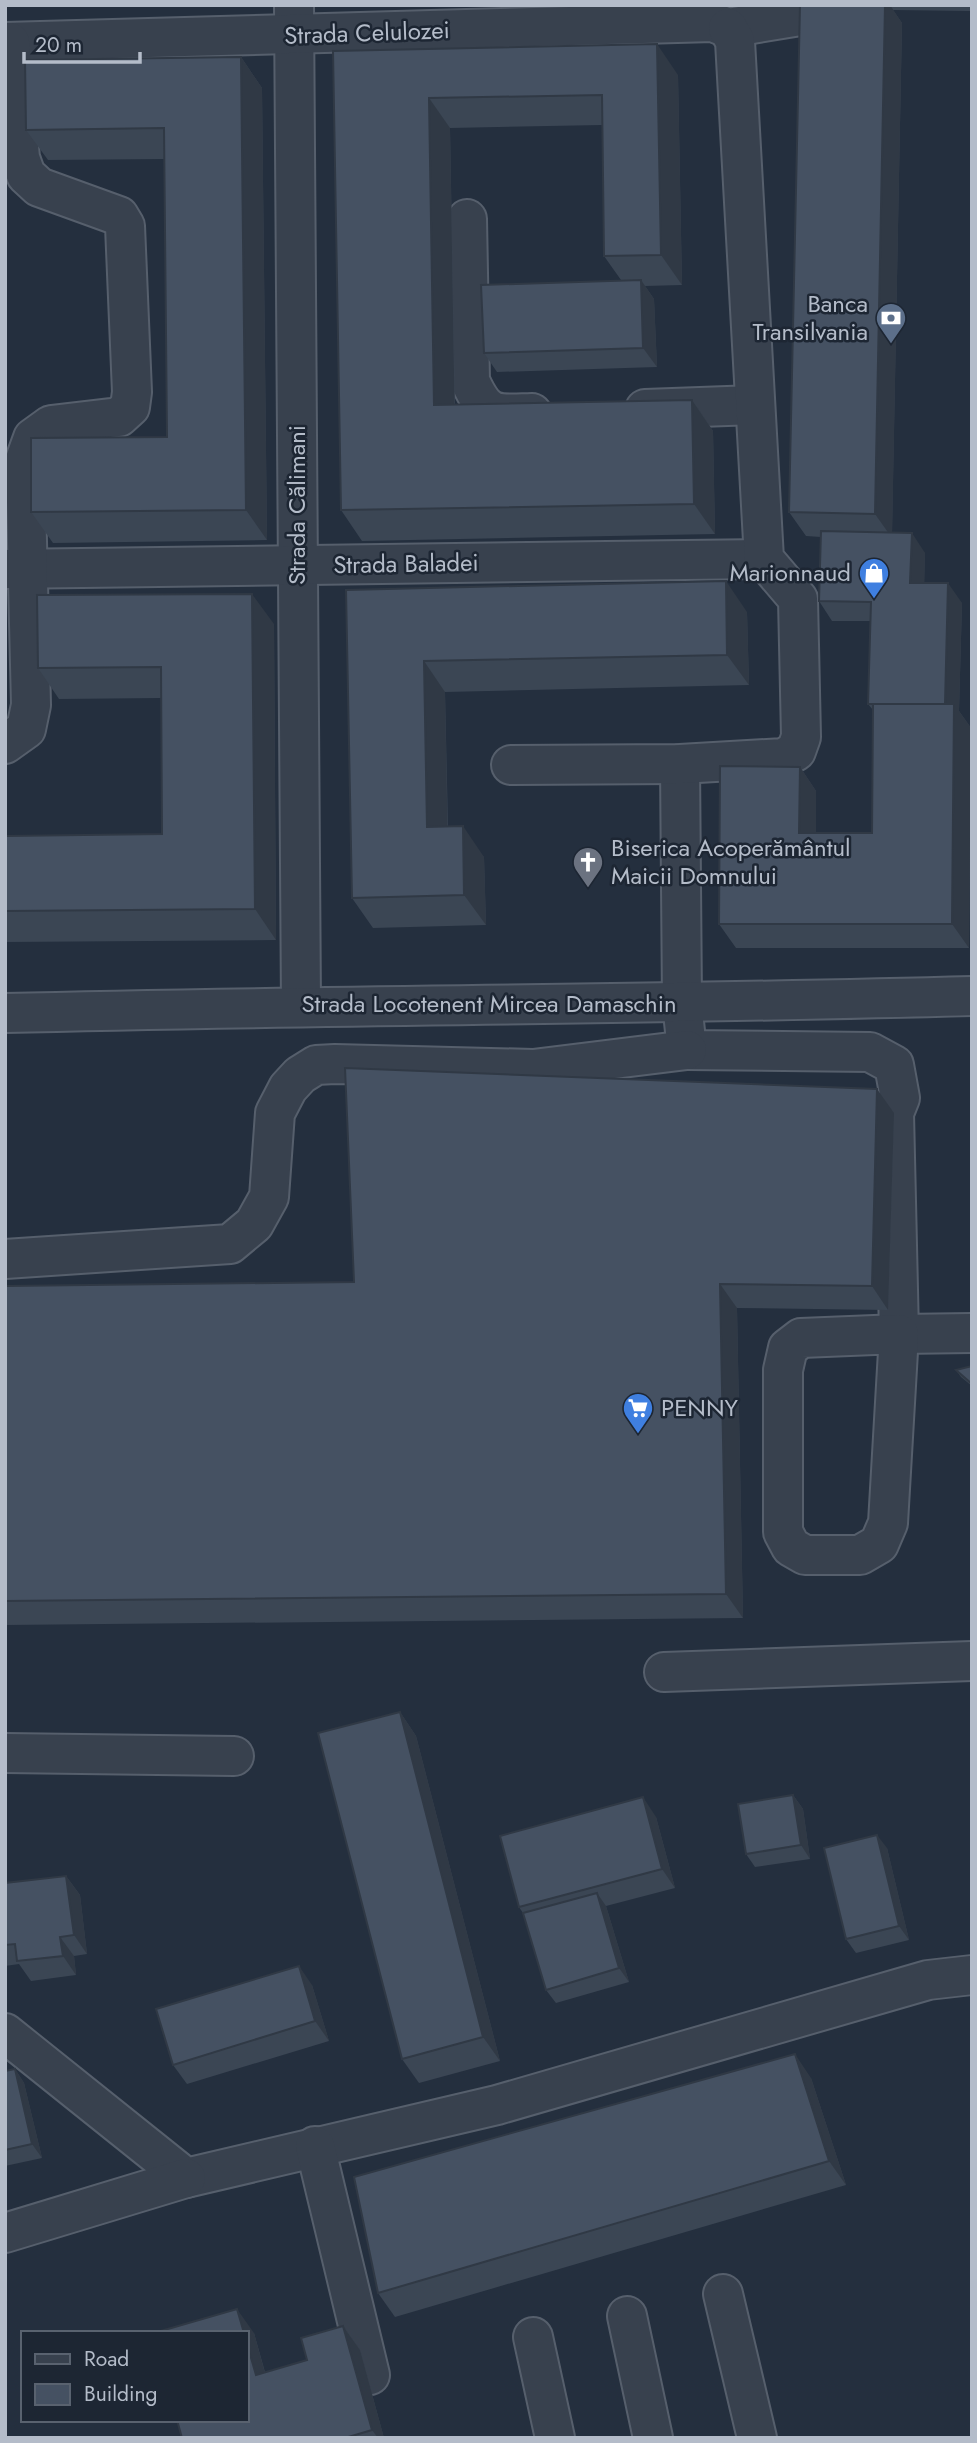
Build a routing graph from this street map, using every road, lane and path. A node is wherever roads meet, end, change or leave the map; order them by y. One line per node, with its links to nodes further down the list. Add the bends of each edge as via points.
1 (812, 5): 3 (street, Strada Celulozei, via 800,16)
2 (294, 20): 3 (street, Strada Celulozei, via 713,22); 4 (street, Strada Celulozei); 10 (street, Strada Călimani)
3 (728, 27): 6 (street, via 735,41)
4 (8, 42): 11 (street, via 20,158 26,175 39,187 119,216 125,226 132,392 130,407 119,417 51,425 33,438 25,460)
5 (467, 219): 8 (street, via 470,381 480,402 498,414)
6 (755, 405): 7 (street); 9 (street)
7 (606, 410)
8 (566, 412)
9 (764, 559): 10 (street, Strada Baladei); 13 (street, via 798,599 801,737 796,751 784,758)
10 (297, 566): 11 (street, Strada Baladei); 17 (street, Strada Călimani)
11 (16, 569): 12 (street, via 31,705 26,729)
12 (5, 744)
13 (680, 764): 14 (street); 16 (street)
14 (511, 765)
15 (972, 996): 16 (street, Strada Locotenent Mircea Damaschin)
16 (681, 1003): 17 (street, Strada Locotenent Mircea Damaschin); 19 (street)
17 (301, 1006): 18 (street, Strada Locotenent Mircea Damaschin)
18 (5, 1013)
19 (687, 1050): 20 (street, via 533,1069 316,1065 288,1088 275,1113 269,1197 254,1224 230,1244); 22 (street, via 870,1052 894,1065 900,1098 894,1113)
20 (5, 1259)
21 (972, 1333): 22 (street)
22 (899, 1334): 22 (street, via 888,1523 878,1544 859,1555 804,1555 791,1548 783,1532 783,1370 788,1348 801,1338)
23 (972, 1661): 24 (street)
24 (664, 1672)
25 (5, 1752): 26 (street)
26 (234, 1756)
27 (972, 1975): 29 (street, via 928,1980 497,2105)
28 (5, 2033): 30 (street)
29 (315, 2146): 30 (street); 35 (street)
30 (186, 2178): 31 (street)
31 (5, 2233)
32 (723, 2294): 38 (street)
33 (627, 2316): 37 (street)
34 (533, 2337): 36 (street)
35 (370, 2375)
36 (555, 2438)
37 (653, 2438)
38 (757, 2438)

